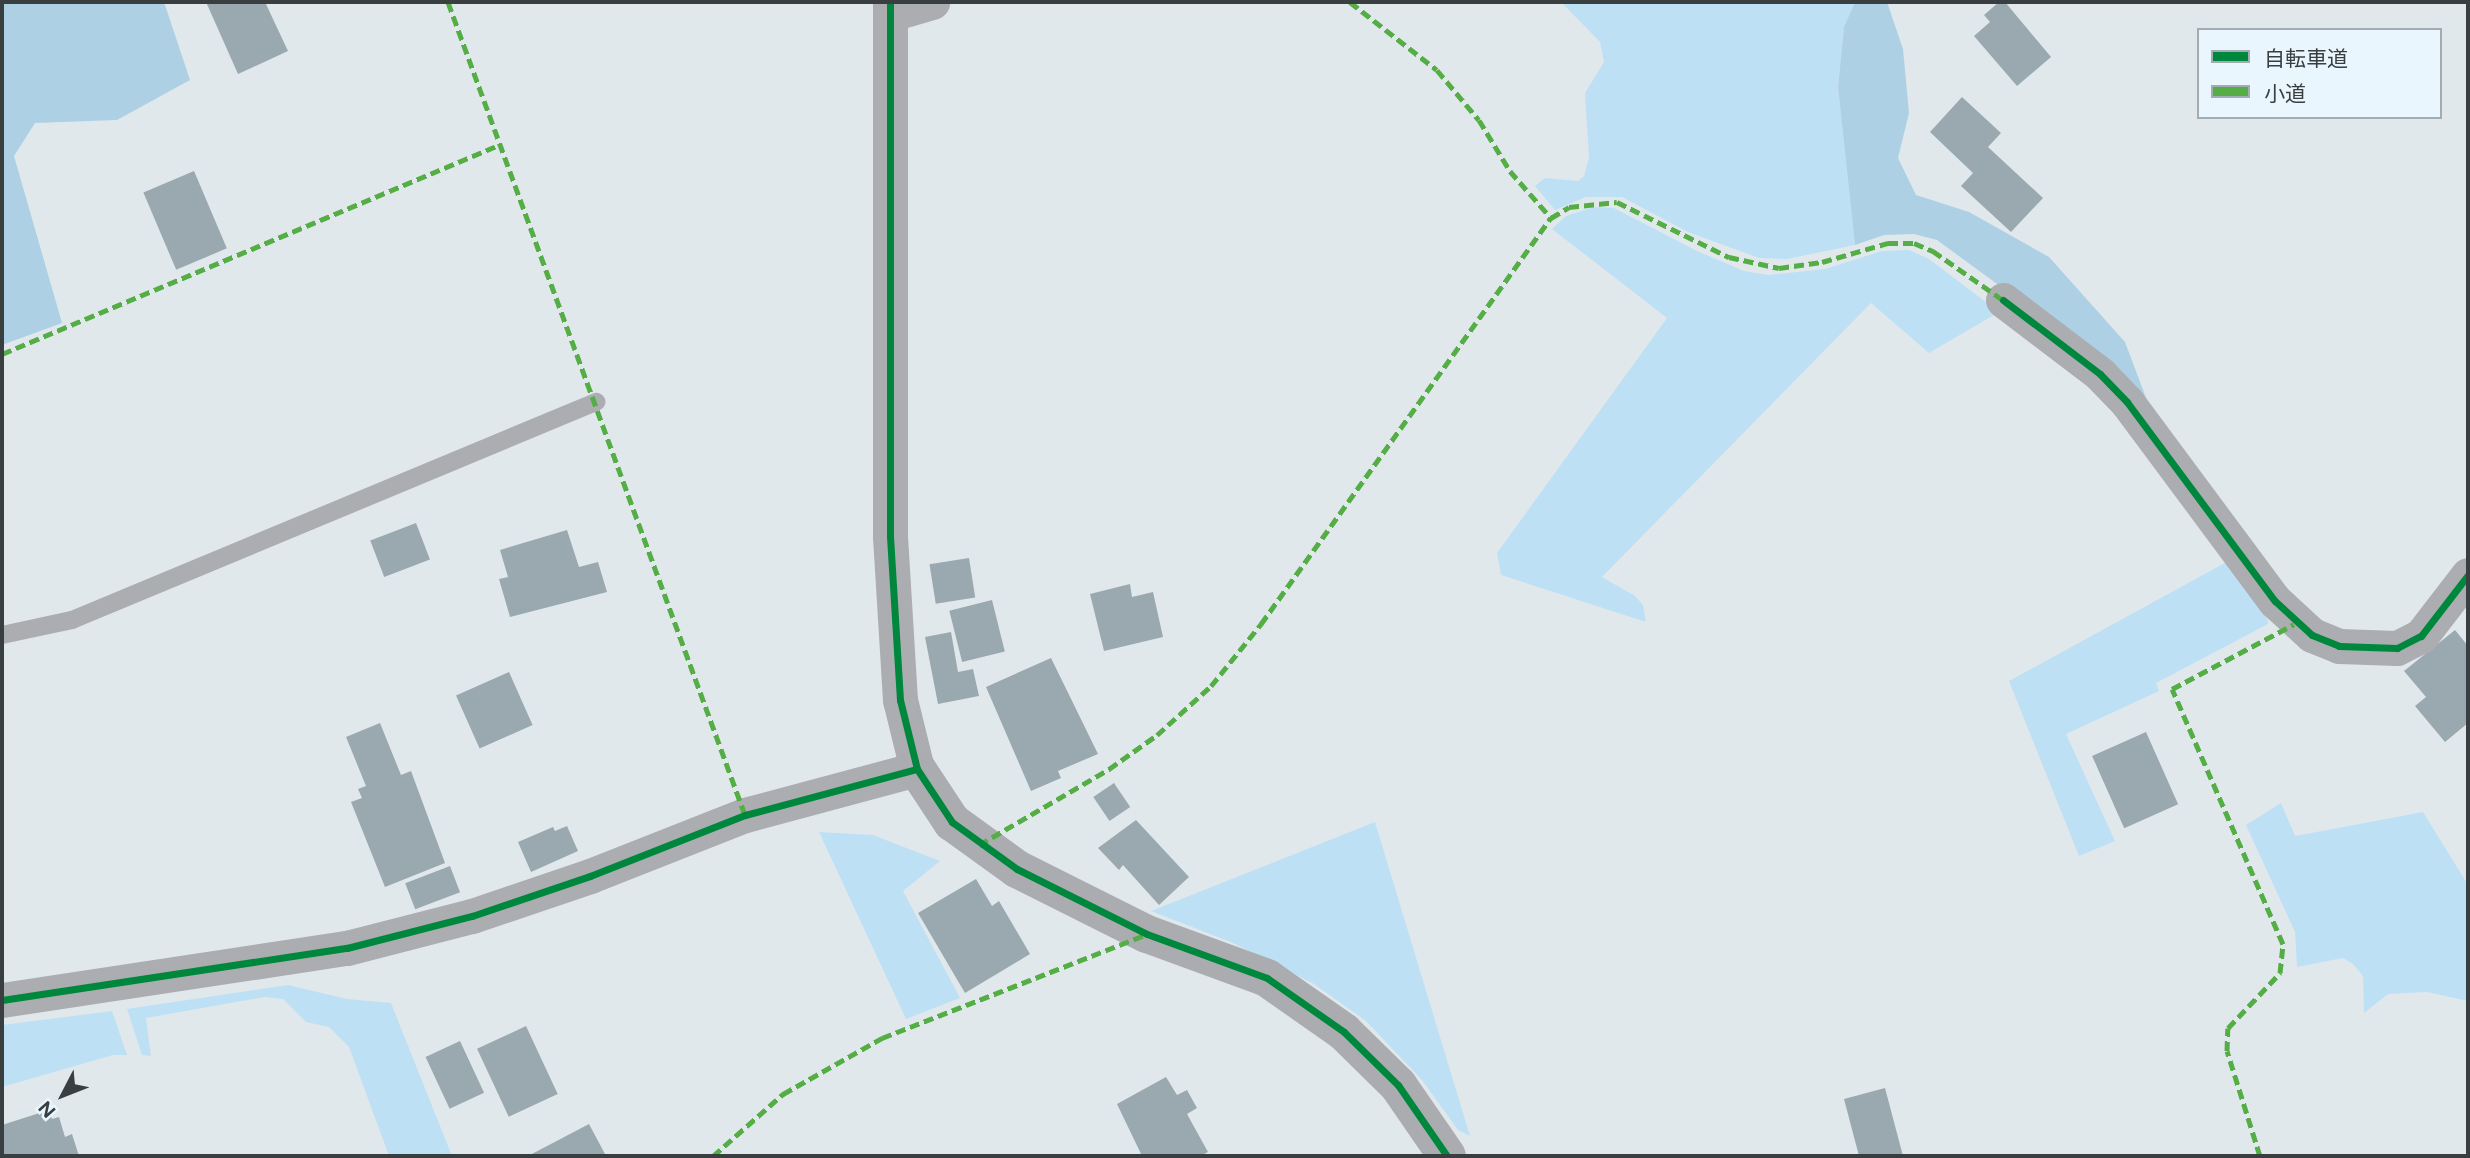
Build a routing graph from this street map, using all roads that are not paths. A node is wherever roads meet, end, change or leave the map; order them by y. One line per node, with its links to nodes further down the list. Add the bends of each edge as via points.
1 (932, 2): 2 (street)
2 (890, 8): 7 (street, via 890,536 900,700)
3 (2003, 300): 5 (street, via 2099,374 2127,402 2275,601 2312,635 2339,646 2397,648 2421,635)
4 (596, 402): 6 (lane, via 72,621)
5 (2468, 575)
6 (2, 635)
7 (917, 769): 8 (street, via 744,815 590,876 472,916 347,948); 9 (street, via 952,822 1017,869 1147,934 1267,978 1344,1032 1398,1085)
8 (2, 1000)
9 (1447, 1156)

